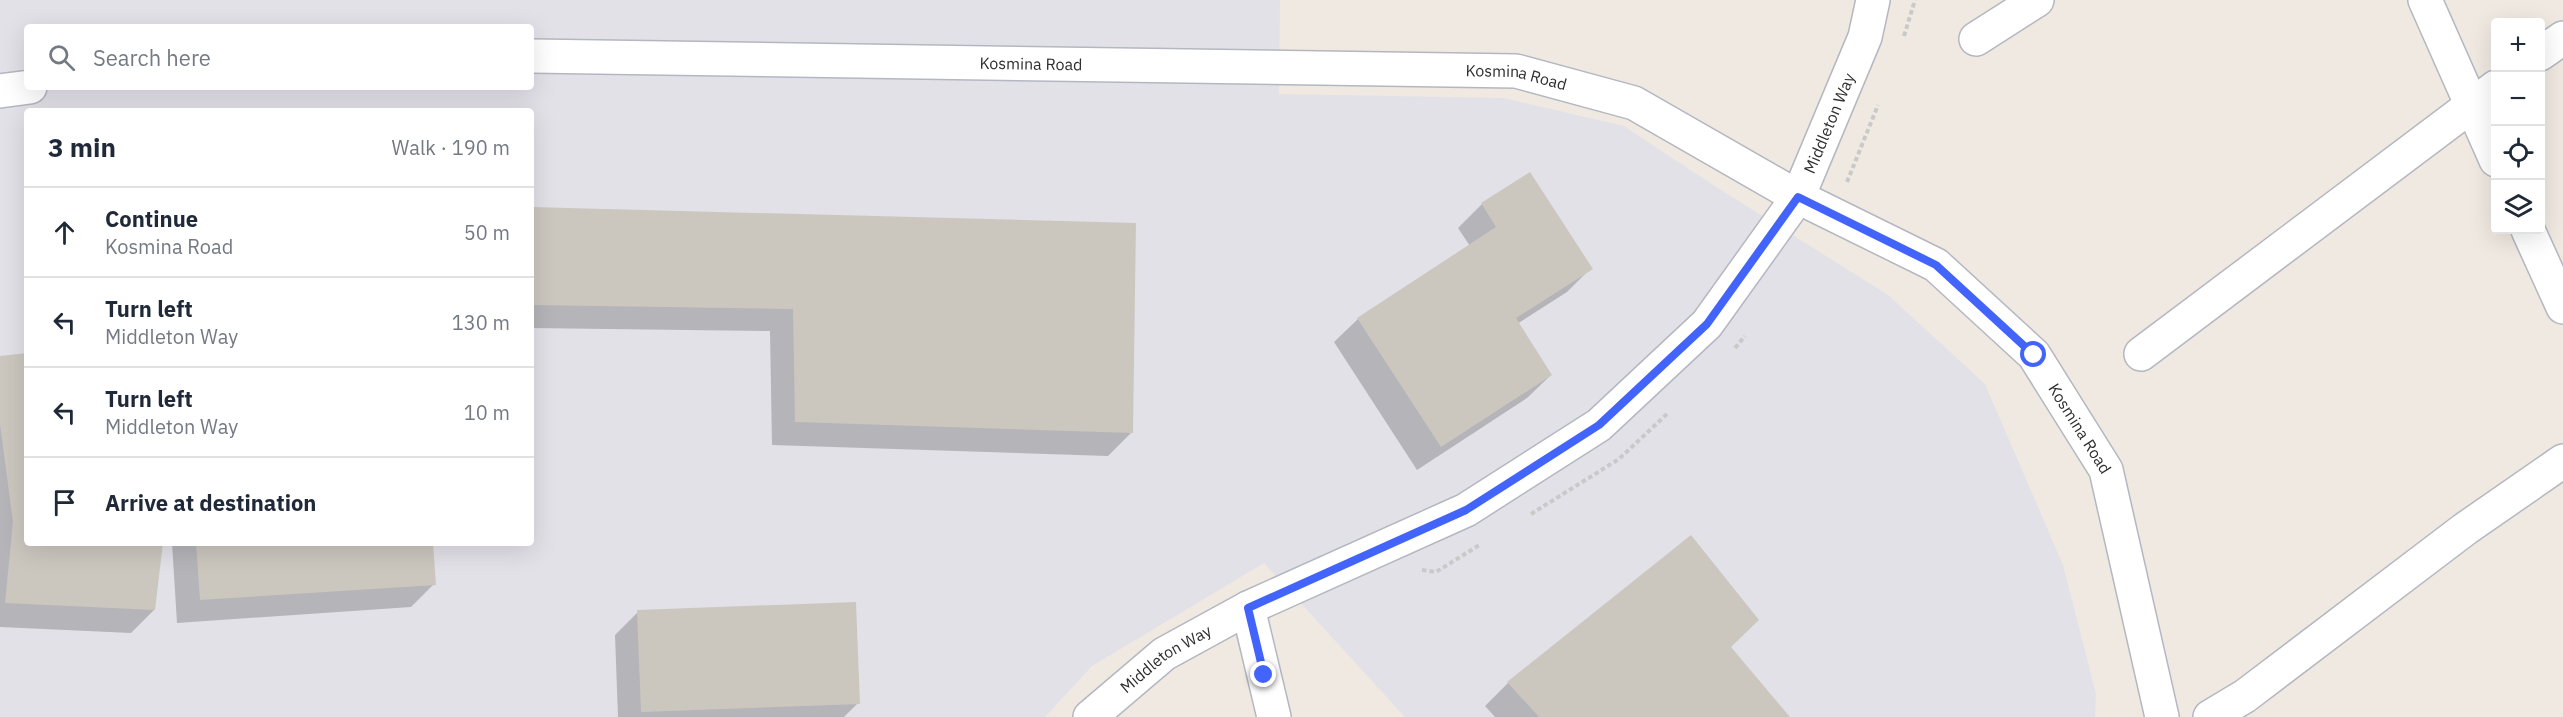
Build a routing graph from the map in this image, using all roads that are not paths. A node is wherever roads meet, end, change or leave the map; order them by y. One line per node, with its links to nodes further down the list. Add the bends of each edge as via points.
1 (1874, 0): 12 (street, Middleton Way, via 1865,37)
2 (2037, 0): 5 (street)
3 (2425, 0): 10 (street)
4 (2563, 38): 6 (street)
5 (1976, 39)
6 (2545, 51)
7 (534, 56): 12 (street, Kosmina Road, via 1516,71 1634,103)
8 (24, 88): 9 (street)
9 (0, 91)
10 (2483, 96): 11 (street); 15 (street)
11 (2491, 135)
12 (1798, 197): 17 (street, Middleton Way, via 1707,324 1599,425 1466,510); 20 (street, Kosmina Road, via 1936,265 2034,355 2106,470)
13 (2530, 234): 14 (street)
14 (2563, 307)
15 (2141, 354)
16 (2563, 461): 21 (street, via 2465,529 2245,696)
17 (1248, 608): 18 (street, Middleton Way, via 1164,654); 19 (street)
18 (1090, 717)
19 (1274, 717)
20 (2162, 717)
21 (2210, 717)

